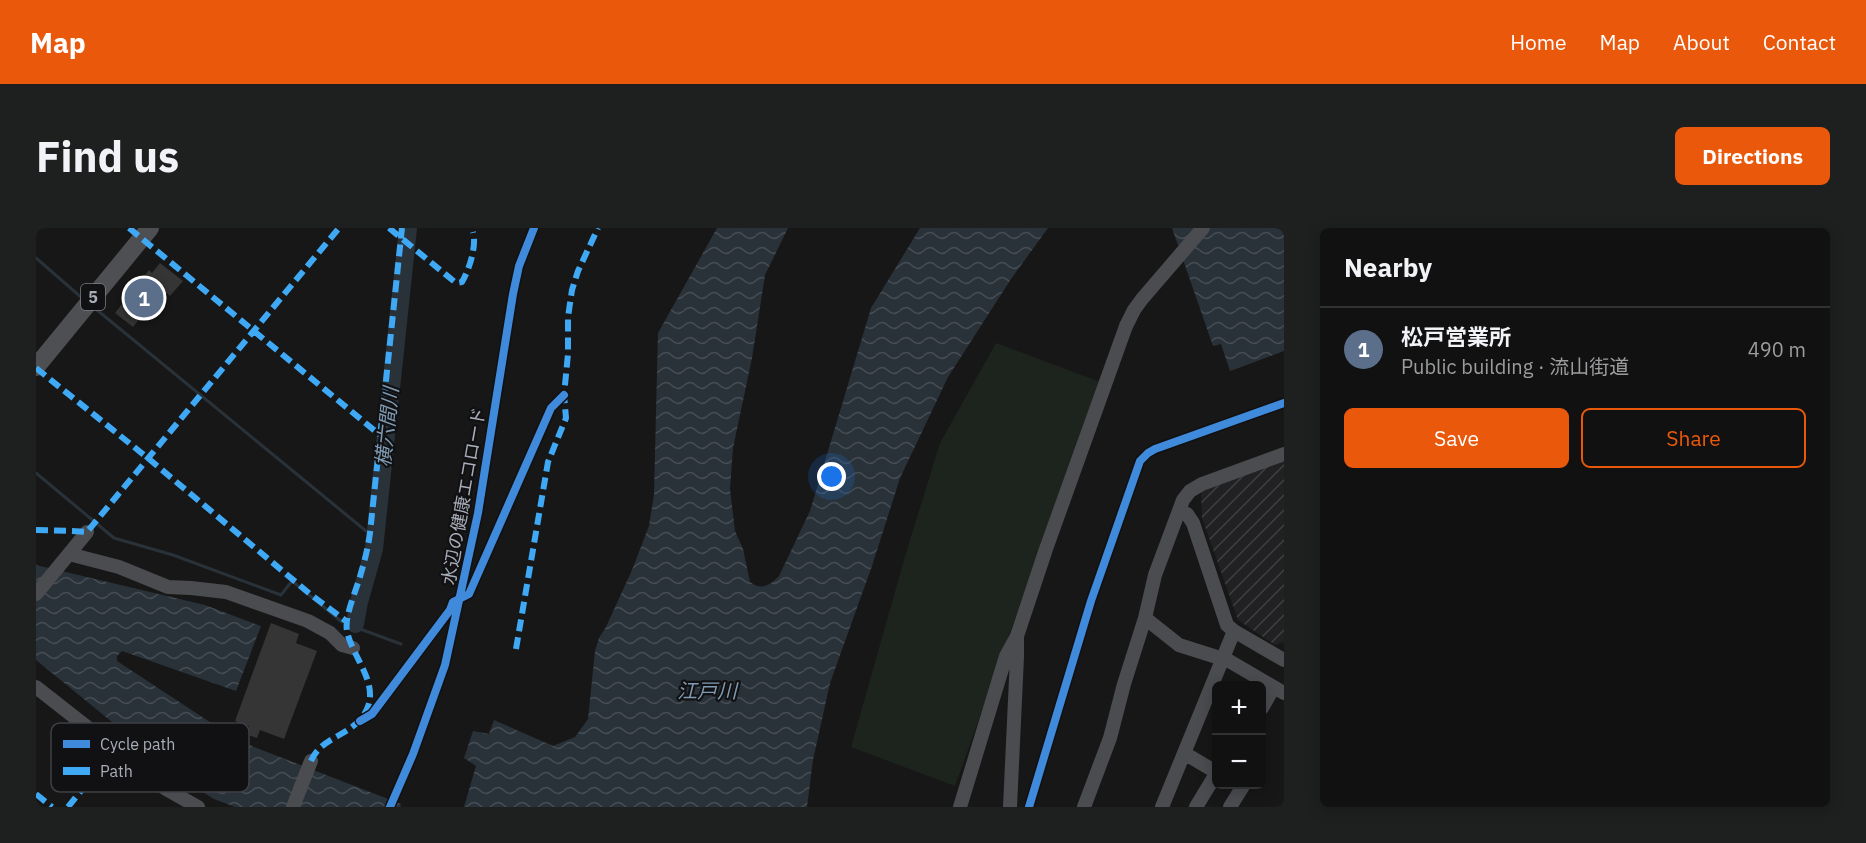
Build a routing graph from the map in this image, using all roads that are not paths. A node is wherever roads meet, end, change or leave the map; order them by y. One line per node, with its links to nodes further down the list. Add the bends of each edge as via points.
1 (150, 228): 3 (main road, 5)
2 (1203, 228): 11 (street, via 1142,299 1126,326)
3 (36, 367)
4 (1284, 454): 5 (street, via 1196,487 1186,495)
5 (1179, 511): 9 (street, via 1155,575); 10 (street, via 1191,517 1227,624)
6 (87, 532): 7 (street)
7 (68, 556): 8 (street); 12 (street, via 119,567 168,587 226,592 308,621 342,645)
8 (36, 594)
9 (1145, 618): 13 (street, via 1179,645); 29 (street, via 1110,738)
10 (1234, 630): 13 (street); 14 (street)
11 (1017, 636): 27 (street, via 1006,656); 28 (street)
12 (353, 648)
13 (1223, 658): 16 (street); 19 (street)
14 (1284, 660)
15 (36, 687): 18 (street)
16 (1279, 690): 17 (street)
17 (1266, 704)
18 (82, 723)
19 (1184, 753): 21 (street); 30 (street)
20 (311, 761): 26 (street)
21 (1212, 770)
22 (1212, 780): 31 (street)
23 (1241, 789): 32 (street)
24 (171, 792): 25 (street)
25 (198, 807)
26 (293, 807)
27 (960, 807)
28 (1010, 807)
29 (1084, 807)
30 (1162, 807)
31 (1196, 807)
32 (1230, 807)

